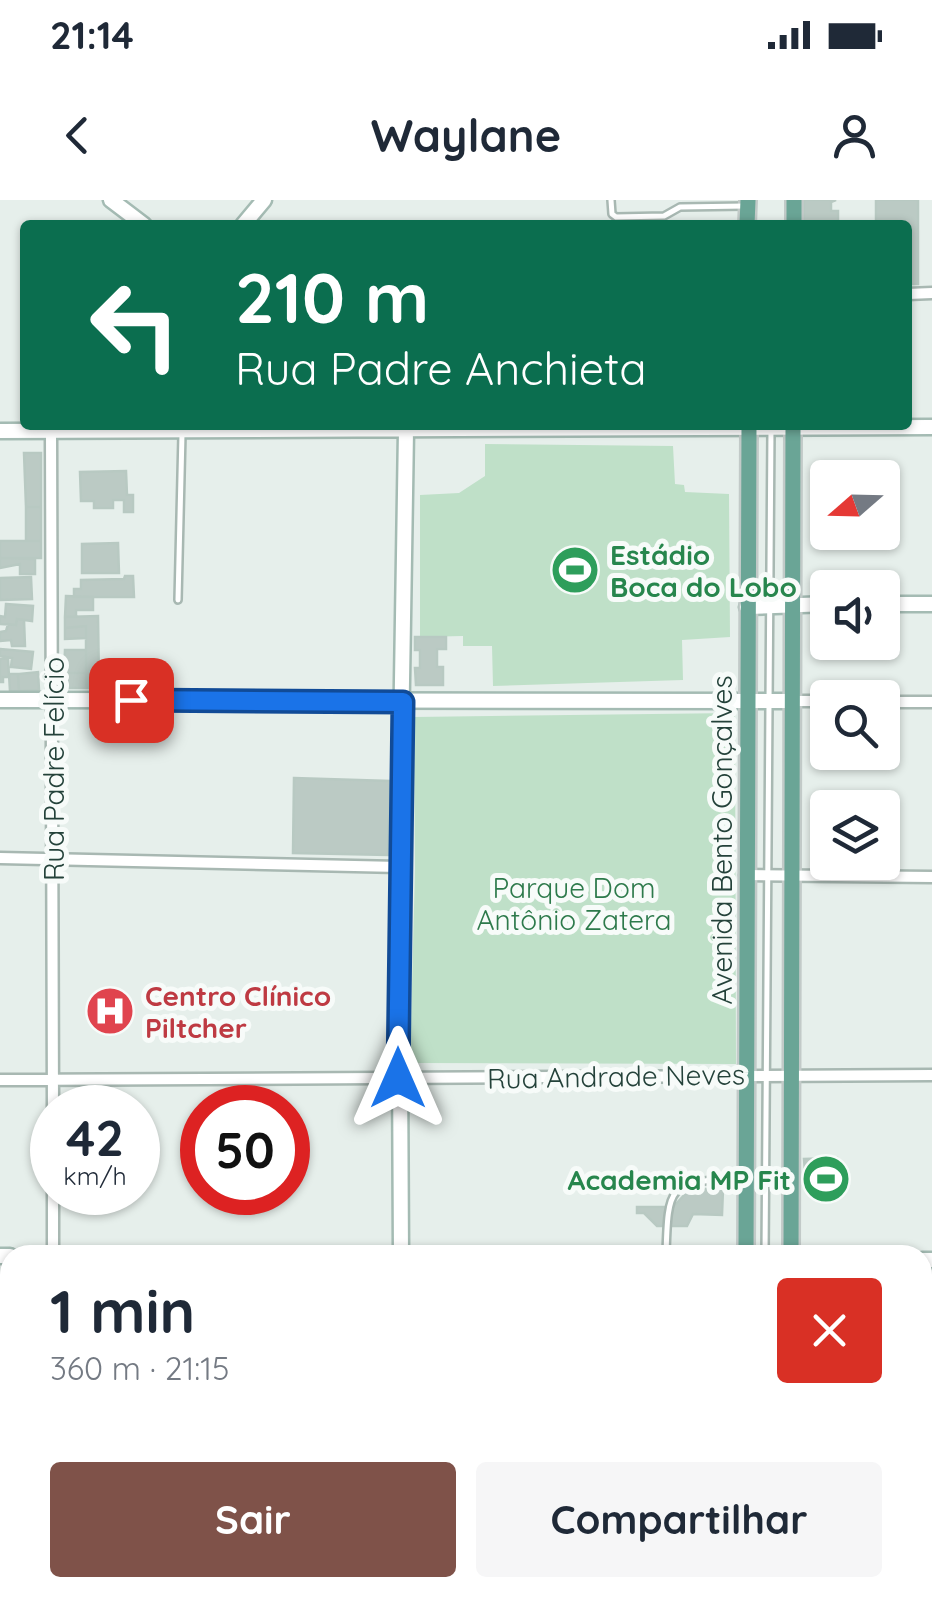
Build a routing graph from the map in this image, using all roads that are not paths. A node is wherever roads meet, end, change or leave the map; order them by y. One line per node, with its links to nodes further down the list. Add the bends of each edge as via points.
1 (111, 200): 5 (street)
2 (264, 200): 6 (street)
3 (611, 200): 4 (lane, via 616,217)
4 (748, 203)
5 (137, 220)
6 (247, 220)
7 (51, 430): 8 (street); 13 (street); 22 (street, Rua Padre Felício)
8 (182, 430): 14 (lane)
9 (403, 430): 26 (street)
10 (749, 430): 20 (main road, Avenida Bento Gonçalves)
11 (770, 430): 19 (lane)
12 (793, 430): 15 (main road)
13 (0, 431)
14 (178, 600)
15 (794, 604): 16 (street); 19 (street); 24 (main road)
16 (810, 604)
17 (900, 604): 18 (street)
18 (932, 604)
19 (768, 606): 20 (street); 27 (lane)
20 (747, 607): 23 (main road, Avenida Bento Gonçalves)
21 (0, 700): 22 (street)
22 (54, 700): 26 (street); 31 (street, Rua Padre Felício)
23 (746, 701): 26 (street); 27 (street); 35 (main road, Avenida Bento Gonçalves)
24 (792, 701): 25 (street); 27 (street); 34 (main road)
25 (810, 701)
26 (403, 702): 32 (street)
27 (768, 702): 33 (lane)
28 (900, 702): 29 (street)
29 (932, 702)
30 (0, 858): 31 (street)
31 (54, 859): 32 (street); 43 (street, Rua Padre Felício)
32 (399, 867): 41 (street)
33 (769, 874): 34 (street); 35 (street); 39 (lane)
34 (792, 875): 36 (street); 40 (main road)
35 (745, 876): 37 (main road, Avenida Bento Gonçalves)
36 (932, 877)
37 (747, 1074): 39 (street, Rua Andrade Neves); 41 (street, Rua Andrade Neves); 45 (main road, Avenida Bento Gonçalves)
38 (932, 1074): 40 (street, Rua Andrade Neves)
39 (767, 1075): 40 (street, Rua Andrade Neves); 51 (lane)
40 (790, 1076): 52 (main road)
41 (398, 1078): 43 (street, Rua Andrade Neves); 48 (street)
42 (0, 1080): 43 (street, Rua Andrade Neves)
43 (53, 1080): 44 (street, Rua Padre Felício)
44 (53, 1085)
45 (746, 1176): 49 (lane, via 694,1181 676,1192 668,1206); 50 (main road, Avenida Bento Gonçalves)
46 (53, 1215): 47 (street)
47 (53, 1245)
48 (401, 1245)
49 (666, 1245)
50 (746, 1245)
51 (765, 1245)
52 (791, 1245)

